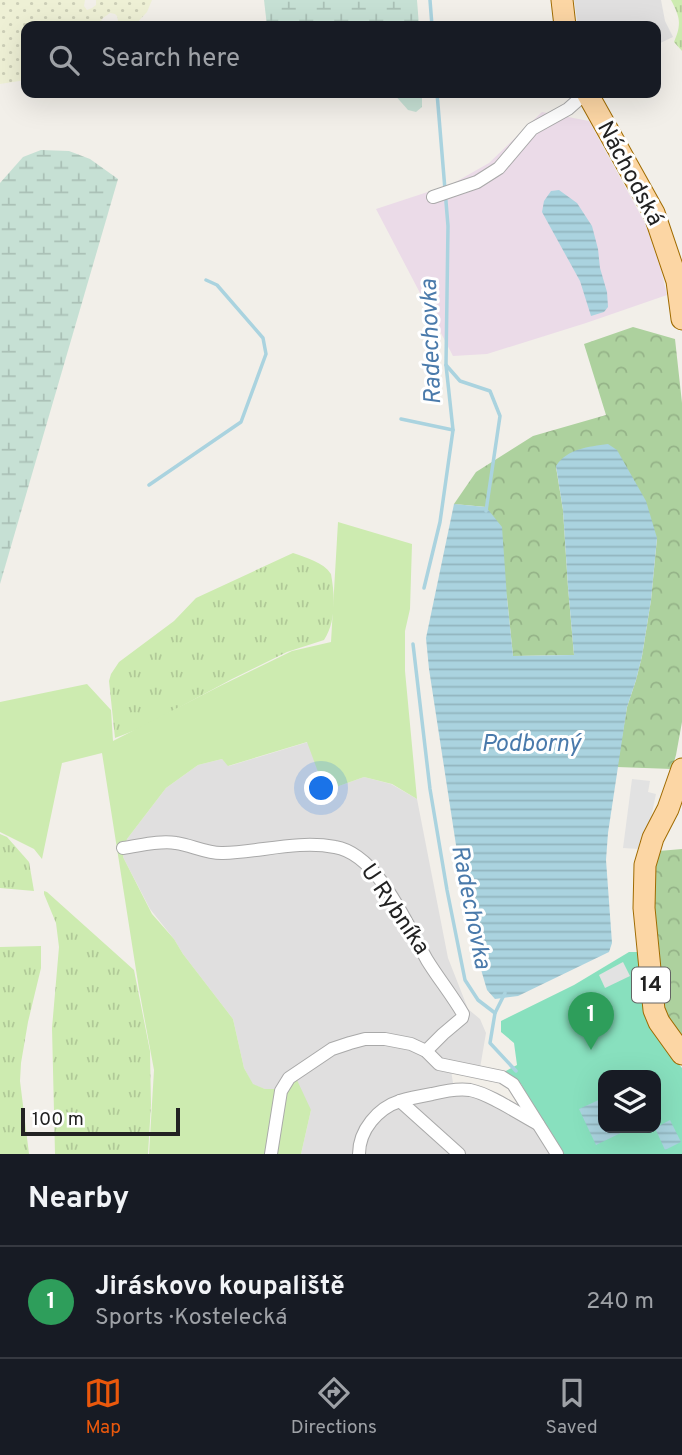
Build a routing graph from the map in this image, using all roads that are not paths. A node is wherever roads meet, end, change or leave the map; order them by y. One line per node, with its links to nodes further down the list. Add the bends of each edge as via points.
1 (562, 0): 2 (main road)
2 (564, 21)
3 (580, 98): 5 (street, via 532,129 499,168 477,182)
4 (589, 98): 6 (main road, Náchodská, via 654,212 680,296)
5 (436, 196)
6 (682, 319)
7 (682, 769): 10 (main road, 14, via 647,856 644,877 654,1010)
8 (123, 848): 9 (street, U Rybníka, via 172,842 219,853 334,846 358,857 372,869 401,912 463,1014)
9 (426, 1051): 12 (street, via 439,1064 502,1077 513,1084); 13 (street, via 385,1038 365,1039 332,1049 312,1062 289,1078 281,1091)
10 (682, 1054)
11 (400, 1101): 12 (street, via 466,1089); 14 (street, via 369,1124); 15 (street)
12 (538, 1125): 16 (street)
13 (271, 1154)
14 (359, 1154)
15 (459, 1154)
16 (557, 1154)

